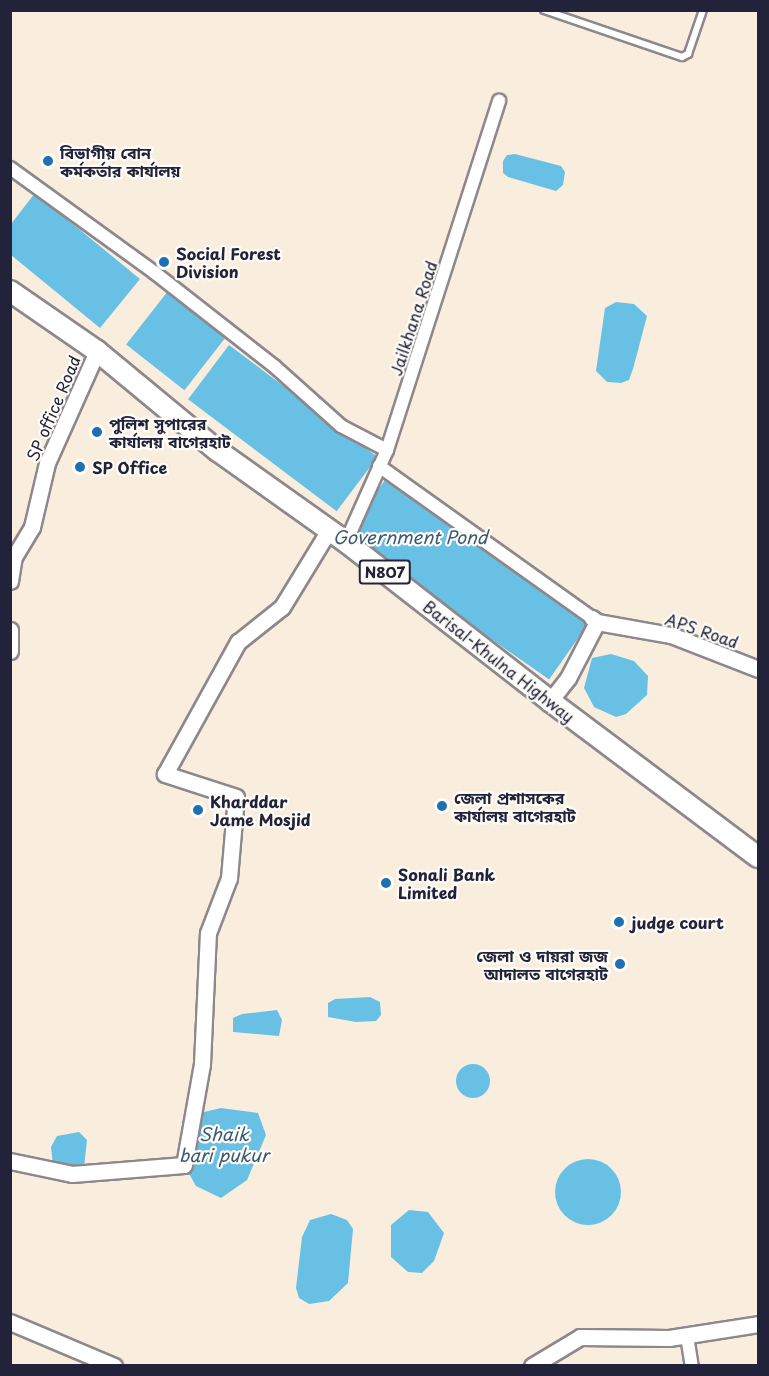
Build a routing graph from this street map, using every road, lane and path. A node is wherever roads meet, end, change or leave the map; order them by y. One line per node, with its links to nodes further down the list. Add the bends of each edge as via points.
1 (544, 10): 2 (lane, via 682,57 688,54)
2 (703, 10)
3 (499, 101): 7 (street, Jailkhana Road)
4 (10, 168): 7 (street, via 155,273 274,366 341,426)
5 (10, 291): 6 (highway, Barisal-Khulna Highway / N807)
6 (97, 351): 9 (highway, Barisal-Khulna Highway / N807, via 218,451); 11 (street, SP office Road, via 47,463 32,527 14,557)
7 (387, 450): 8 (street, Jailkhana Road)
8 (379, 466): 10 (street, Jailkhana Road); 12 (street)
9 (329, 530): 10 (highway, Barisal-Khulna Highway / N807); 18 (street, via 282,607 238,642 165,774 236,797 229,878 208,933 202,1064 184,1165 72,1174)
10 (346, 542): 16 (highway, Barisal-Khulna Highway / N807)
11 (10, 581)
12 (595, 620): 15 (street, APS Road, via 671,635); 16 (street, via 568,678)
13 (10, 630): 14 (street)
14 (10, 651)
15 (759, 669)
16 (550, 701): 17 (highway, Barisal-Khulna Highway / N807)
17 (759, 857)
18 (10, 1161)
19 (10, 1322): 22 (street)
20 (759, 1324): 21 (street)
21 (687, 1336): 23 (street, via 580,1337); 24 (street)
22 (114, 1365)
23 (532, 1365)
24 (692, 1365)

